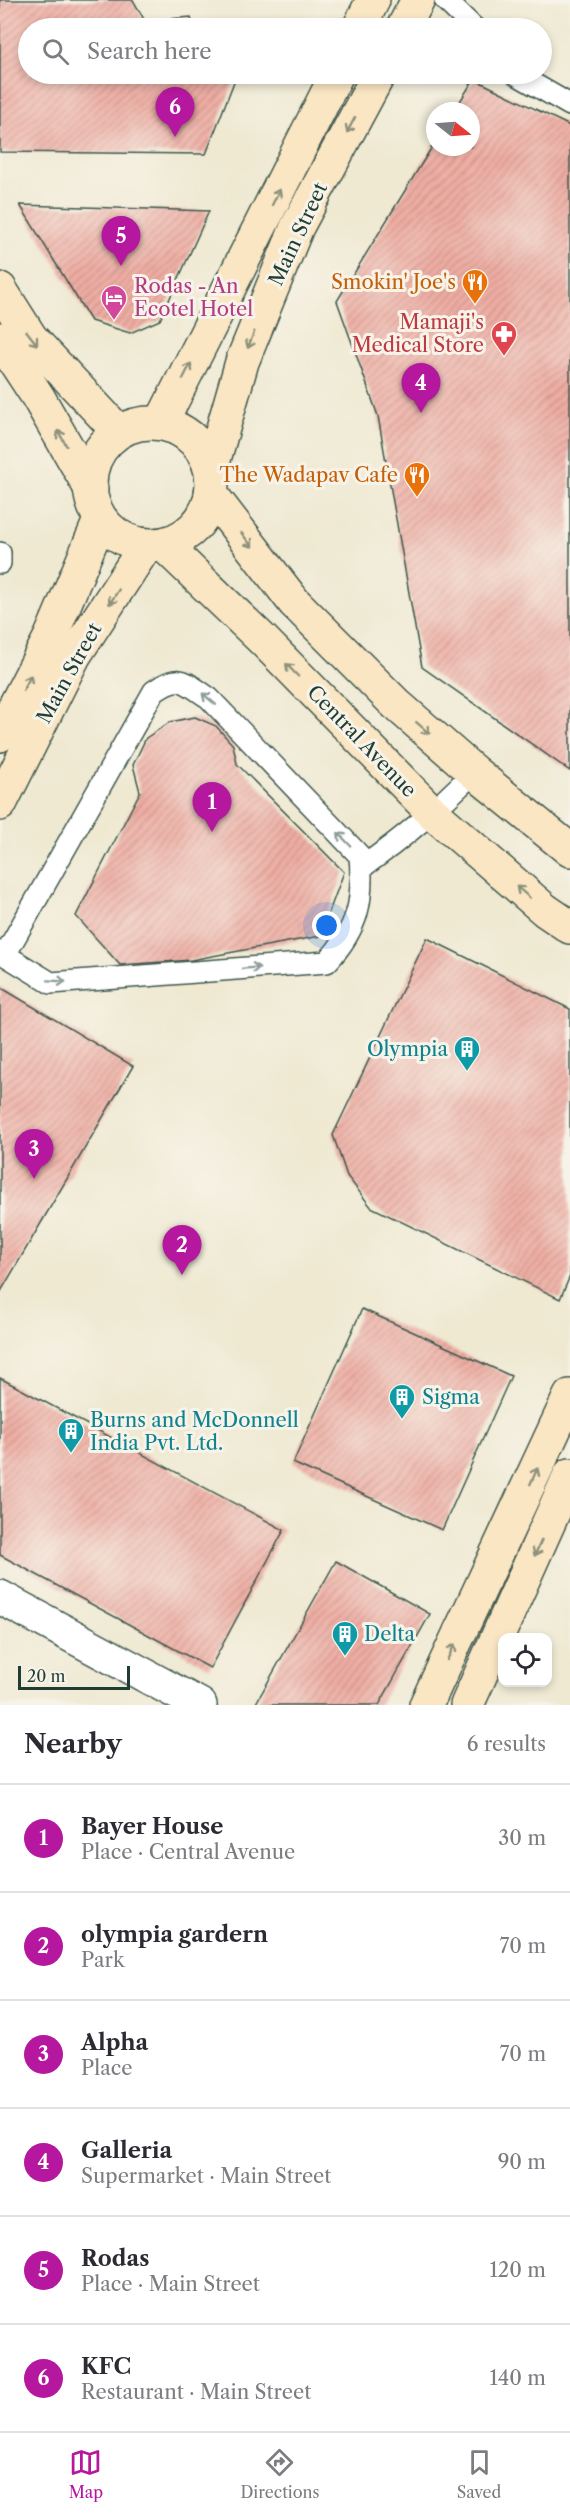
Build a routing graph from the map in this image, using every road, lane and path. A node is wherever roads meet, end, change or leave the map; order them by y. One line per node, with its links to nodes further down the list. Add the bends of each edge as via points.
1 (374, 0): 4 (main road)
2 (418, 0): 5 (main road)
3 (445, 0): 6 (lane)
4 (364, 18)
5 (408, 18)
6 (464, 18)
7 (332, 84): 11 (main road, Main Street, one-way to 7)
8 (374, 84): 12 (main road, Main Street, one-way to 12, via 297,226)
9 (533, 84): 10 (lane)
10 (570, 105)
11 (261, 228): 12 (main road); 15 (main road, Main Street, one-way to 11)
12 (286, 254): 17 (main road, Main Street, one-way to 17, via 242,362)
13 (1, 293): 16 (main road, one-way to 16, via 31,338)
14 (0, 339): 18 (main road, one-way to 14)
15 (161, 423): 16 (main road, via 137,423); 17 (main road, via 184,432 201,448)
16 (117, 430): 18 (main road, via 98,451 89,473)
17 (211, 482): 20 (main road, via 203,517 186,535); 23 (main road, one-way to 23, via 294,602)
18 (91, 489): 19 (main road)
19 (100, 520): 20 (main road, via 117,537); 24 (main road, Main Street, one-way to 19, via 51,636)
20 (154, 546): 25 (main road, Central Avenue, one-way to 20, via 264,641); 27 (main road, Main Street, one-way to 27, via 74,656)
21 (0, 553): 22 (lane)
22 (0, 563)
23 (396, 705): 25 (main road); 26 (main road, one-way to 26)
24 (0, 735)
25 (363, 744): 28 (main road, Central Avenue)
26 (474, 772): 28 (lane); 29 (main road)
27 (0, 804)
28 (433, 813): 30 (lane); 31 (main road, Central Avenue, one-way to 28)
29 (570, 850)
30 (361, 868): 32 (lane, one-way to 30, via 51,982 327,962 344,943 358,913); 32 (lane, one-way to 32, via 360,856 209,698 182,680 169,680 154,691)
31 (570, 927)
32 (3, 953)
33 (567, 1409): 37 (main road, one-way to 33)
34 (570, 1475): 38 (main road, one-way to 38)
35 (0, 1598): 36 (street)
36 (200, 1705)
37 (426, 1705)
38 (467, 1705)

